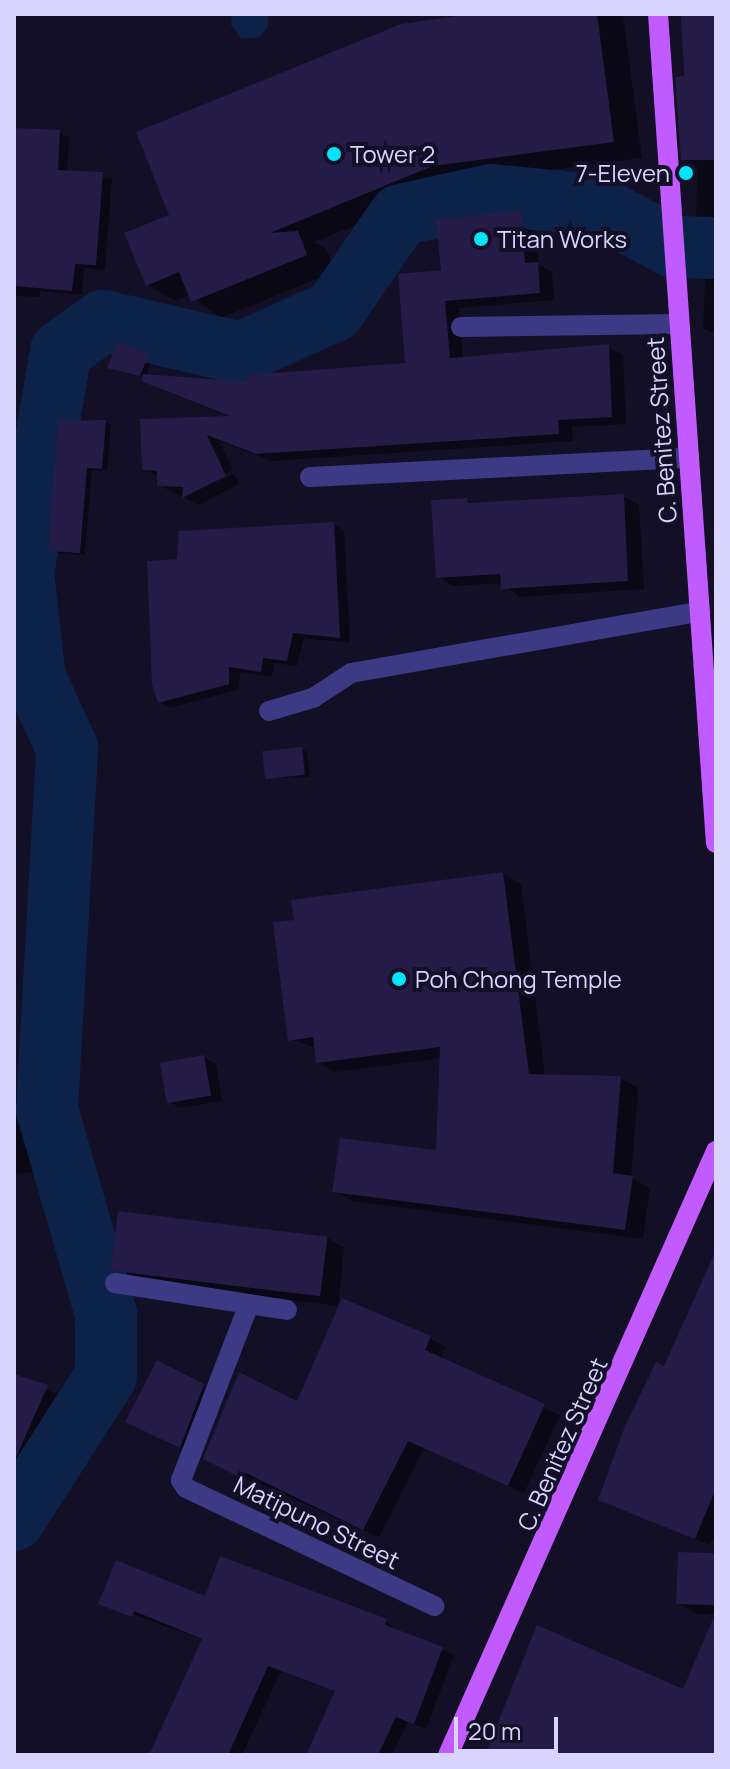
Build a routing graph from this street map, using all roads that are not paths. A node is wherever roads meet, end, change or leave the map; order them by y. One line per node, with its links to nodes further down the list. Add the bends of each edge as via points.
1 (658, 14): 2 (main road, C. Benitez Street)
2 (679, 320): 3 (lane); 4 (main road, C. Benitez Street)
3 (461, 327)
4 (689, 458): 5 (lane); 6 (main road, C. Benitez Street)
5 (310, 477)
6 (701, 611): 7 (lane, via 351,673 313,698); 8 (main road, C. Benitez Street)
7 (269, 711)
8 (716, 843)
9 (716, 1151): 14 (main road, C. Benitez Street)
10 (115, 1283): 11 (lane)
11 (249, 1304): 12 (lane); 13 (lane, Matipuno Street, via 181,1480 186,1488)
12 (287, 1310)
13 (434, 1606)
14 (448, 1755)

